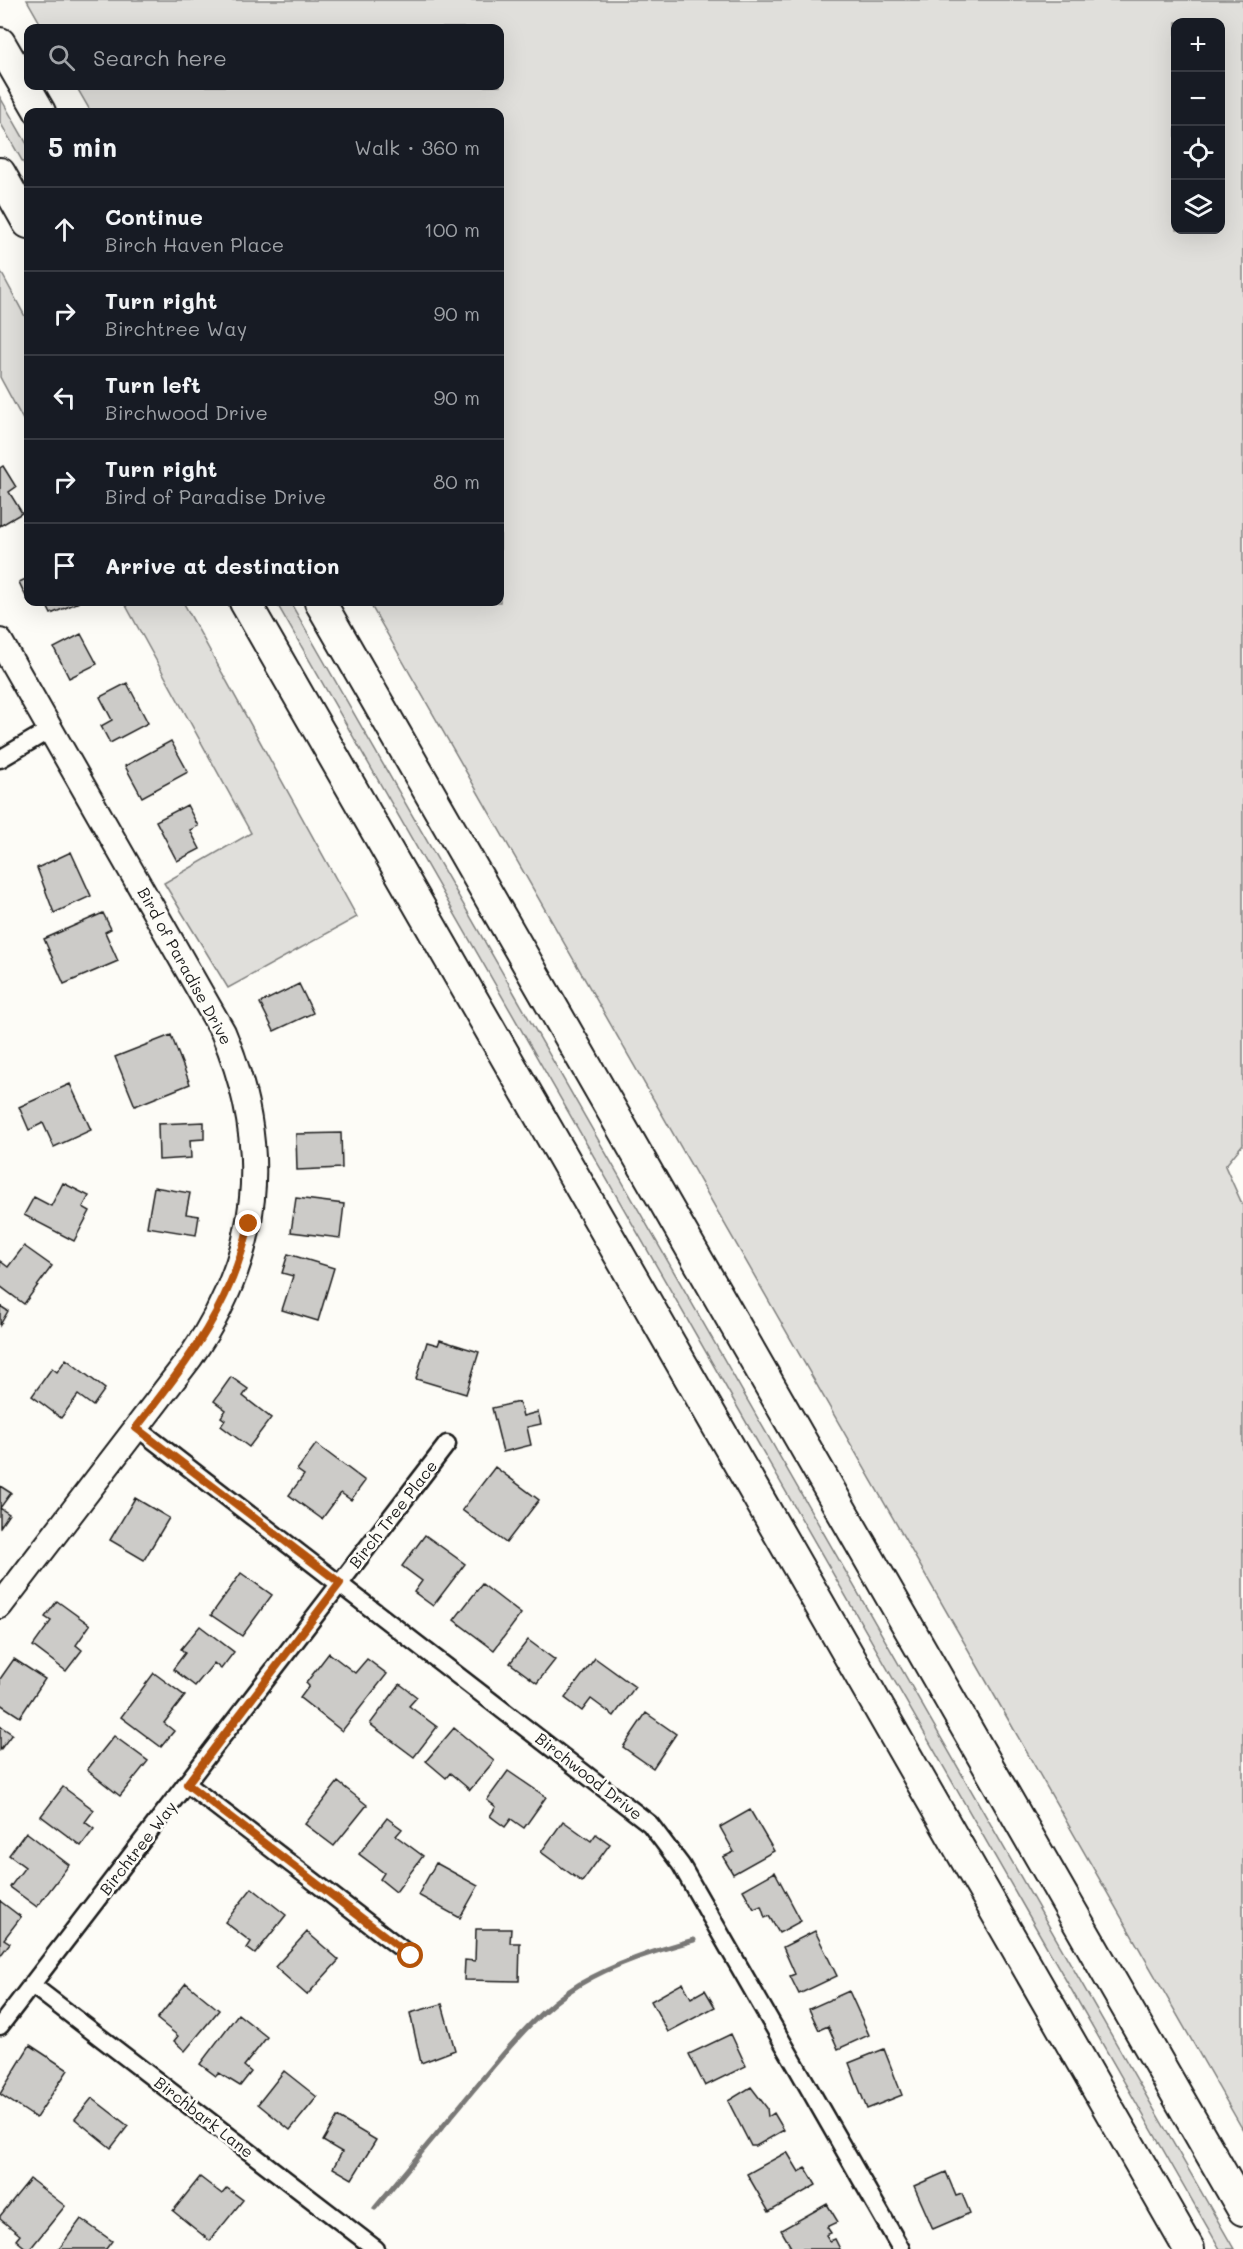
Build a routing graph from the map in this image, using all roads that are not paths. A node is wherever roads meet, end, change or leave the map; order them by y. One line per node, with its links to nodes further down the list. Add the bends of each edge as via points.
1 (0, 43): 2 (highway)
2 (24, 84)
3 (27, 90): 4 (highway)
4 (38, 108)
5 (0, 173): 6 (highway)
6 (24, 216)
7 (247, 606): 23 (highway)
8 (322, 606): 20 (highway)
9 (0, 642): 10 (street, Bird of Paradise Drive)
10 (51, 729): 11 (street); 12 (street, Bird of Paradise Drive, via 215,1015 239,1072 250,1115 254,1155 252,1201 237,1268 201,1342)
11 (0, 759)
12 (136, 1428): 14 (street, Birchwood Drive); 15 (street, Bird of Paradise Drive)
13 (447, 1444): 14 (street, Birch Tree Place)
14 (340, 1583): 16 (street, Birchtree Way); 22 (street, Birchwood Drive, via 658,1833 681,1865)
15 (0, 1606)
16 (187, 1784): 17 (street); 18 (street, Birchtree Way)
17 (411, 1956)
18 (32, 1985): 19 (street, Birchtree Way); 21 (street, Birchbark Lane)
19 (0, 2026)
20 (1243, 2210)
21 (376, 2249)
22 (901, 2249)
23 (1189, 2249)

